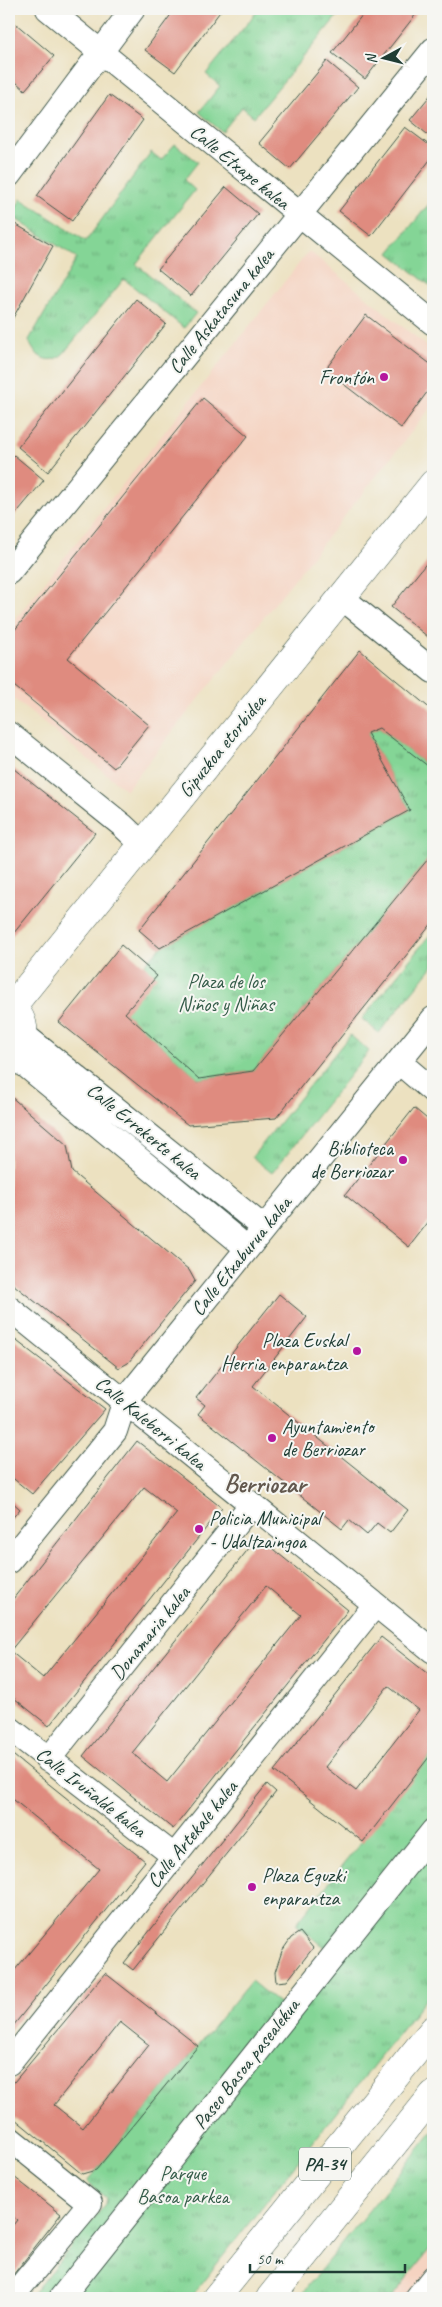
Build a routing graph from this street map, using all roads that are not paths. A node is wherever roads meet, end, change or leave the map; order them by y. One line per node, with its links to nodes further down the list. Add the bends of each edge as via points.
1 (48, 9): 4 (street, Calle Etxape kalea)
2 (133, 9): 4 (street)
3 (433, 50): 6 (street, Calle Askatasuna kalea)
4 (101, 53): 5 (street); 6 (street, Calle Etxape kalea)
5 (9, 175)
6 (299, 215): 7 (street, Calle Etxape kalea); 9 (street, Calle Askatasuna kalea)
7 (433, 323)
8 (433, 484): 10 (main road, Gipuzkoa etorbidea)
9 (9, 572)
10 (341, 597): 11 (street); 13 (main road, Gipuzkoa etorbidea)
11 (433, 671)
12 (9, 734): 13 (street)
13 (142, 844): 14 (main road, Gipuzkoa etorbidea)
14 (10, 1007): 16 (main road, Gipuzkoa etorbidea, via 18,1015)
15 (433, 1019): 18 (street, Calle Etxaburua kalea)
16 (24, 1034): 17 (main road, via 22,1045); 20 (street, Calle Errekerte kalea)
17 (9, 1060): 21 (street, Calle Errekerte kalea, via 24,1064)
18 (399, 1062): 19 (street); 20 (street, Calle Etxaburua kalea)
19 (433, 1091)
20 (263, 1227): 21 (street, Calle Etxaburua kalea)
21 (247, 1248): 23 (street, Calle Etxaburua kalea)
22 (9, 1308): 23 (street, Calle Kaleberri kalea)
23 (125, 1400): 24 (street, Calle Kaleberri kalea); 25 (street, via 115,1431)
24 (251, 1505): 26 (street, Calle Kaleberri kalea); 29 (street, Donamaria kalea)
25 (9, 1561)
26 (375, 1605): 27 (street, Calle Kaleberri kalea); 31 (street, Calle Artekale kalea)
27 (433, 1651)
28 (9, 1728): 29 (street, Calle Iruñalde kalea)
29 (48, 1760): 31 (street, Calle Iruñalde kalea)
30 (433, 1831): 38 (street, Paseo Basoa pasealekua)
31 (174, 1856): 33 (street, Calle Artekale kalea)
32 (433, 2030): 39 (main road, PA-34)
33 (9, 2063)
34 (433, 2095): 40 (main road, PA-34)
35 (9, 2138): 37 (street, via 90,2203)
36 (433, 2278): 41 (street)
37 (11, 2298)
38 (61, 2298)
39 (216, 2298)
40 (270, 2298)
41 (417, 2298)

